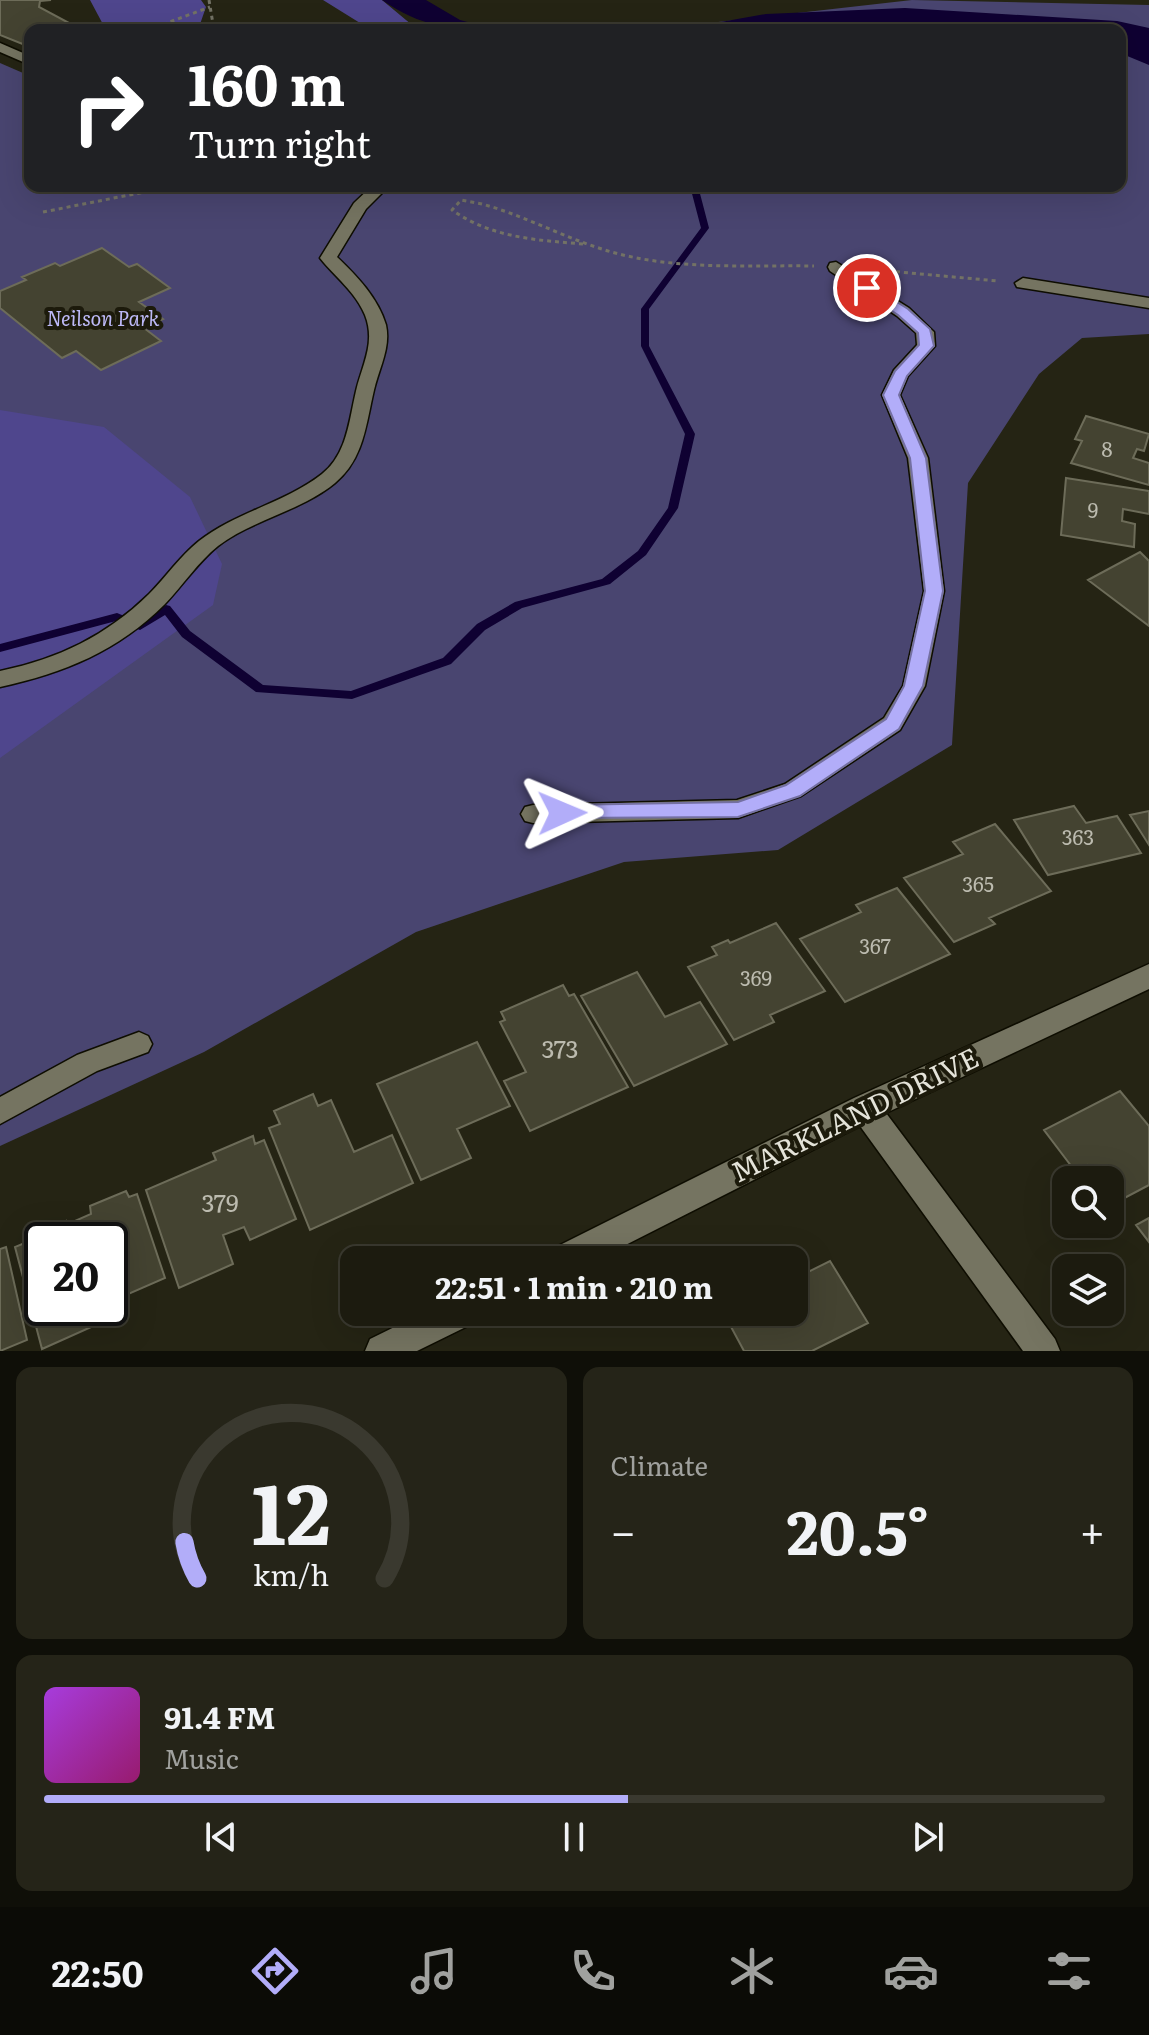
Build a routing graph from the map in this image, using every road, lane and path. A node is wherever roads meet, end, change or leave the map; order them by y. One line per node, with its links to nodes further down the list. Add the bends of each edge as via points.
1 (209, 0): 2 (path)
2 (210, 7): 3 (path); 4 (path)
3 (164, 24)
4 (213, 24)
5 (0, 47): 6 (lane)
6 (24, 58)
7 (141, 192): 9 (path, via 90,207)
8 (375, 192): 15 (lane, via 328,258 355,283 379,339 348,456 316,487 201,549 116,637 53,668)
9 (43, 212)
10 (583, 244): 10 (path, via 481,202 461,200 452,210 497,234); 11 (path, via 625,256)
11 (690, 263)
12 (836, 267): 16 (lane, via 925,332 926,346 900,374 891,395 918,458 934,591 914,686 892,724 793,790 738,809)
13 (1023, 283): 14 (lane)
14 (1149, 303)
15 (0, 679)
16 (533, 814)
17 (1149, 976): 19 (street, MARKLAND DRIVE)
18 (139, 1044): 20 (lane, via 87,1063)
19 (865, 1108): 21 (street, MARKLAND DRIVE); 24 (street)
20 (0, 1111)
21 (591, 1246)
22 (432, 1326): 23 (street)
23 (382, 1351)
24 (1043, 1351)

